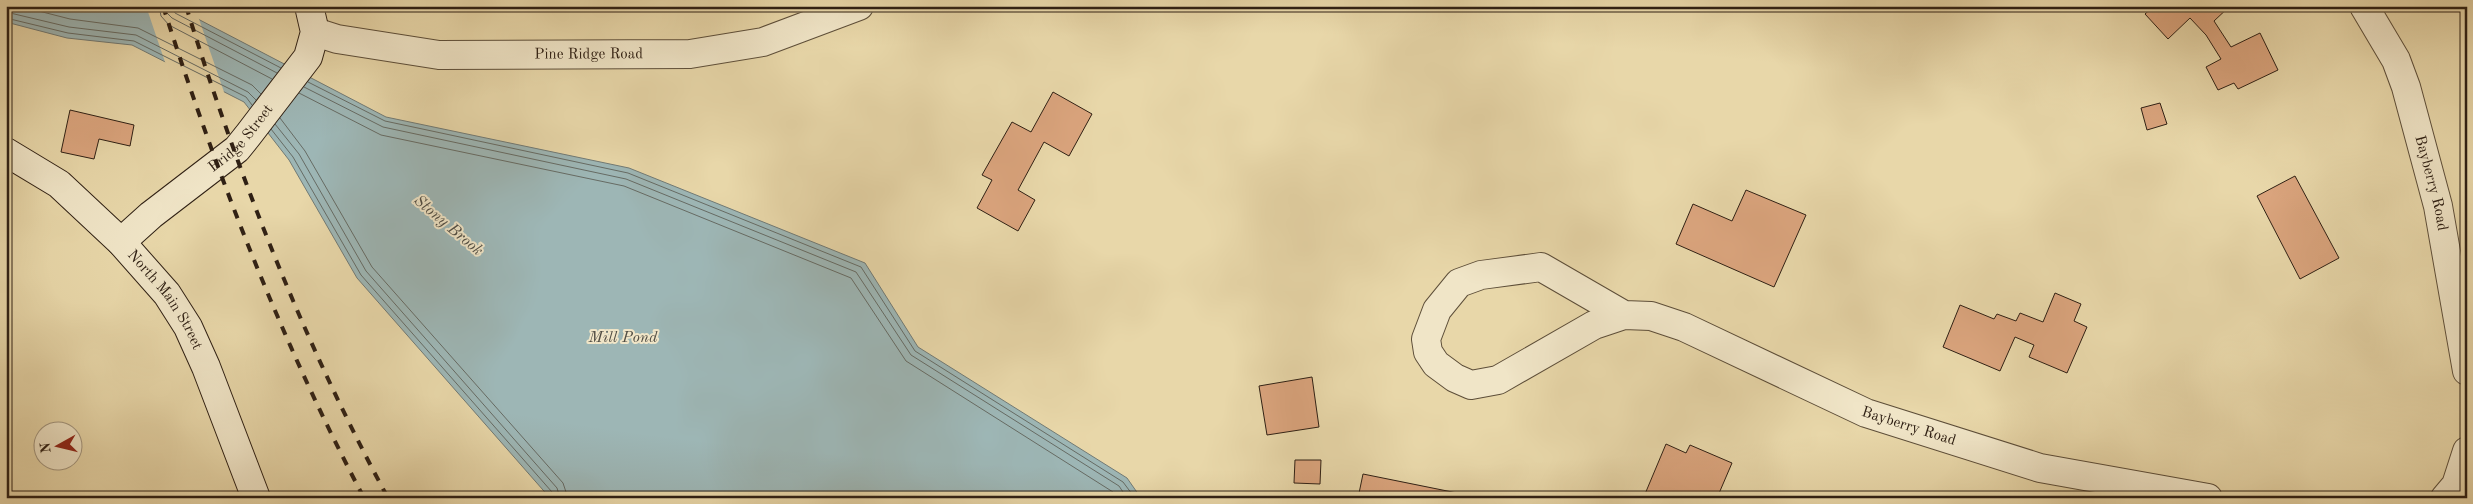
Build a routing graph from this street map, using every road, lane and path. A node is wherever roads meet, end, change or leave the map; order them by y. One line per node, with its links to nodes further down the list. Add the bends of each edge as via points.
1 (859, 6): 3 (street, Pine Ridge Road, via 763,42 690,54 440,55 337,38)
2 (2364, 6): 7 (street, Bayberry Road, via 2396,60 2406,87 2438,206)
3 (312, 19): 5 (street, Bridge Street, via 308,57 237,149)
4 (6, 152): 5 (street, North Main Street, via 59,184)
5 (121, 242): 9 (street, North Main Street, via 167,294 188,327)
6 (1624, 315): 6 (street, Bayberry Road, via 1540,267 1481,275 1459,283 1437,310 1426,338 1428,352 1436,364 1471,385 1498,380 1594,325); 10 (street, Bayberry Road, via 1651,316 1684,327 1866,413 2040,468)
7 (2467, 371)
8 (2467, 450): 11 (street, via 2456,485)
9 (256, 498)
10 (2208, 498)
11 (2444, 498)

